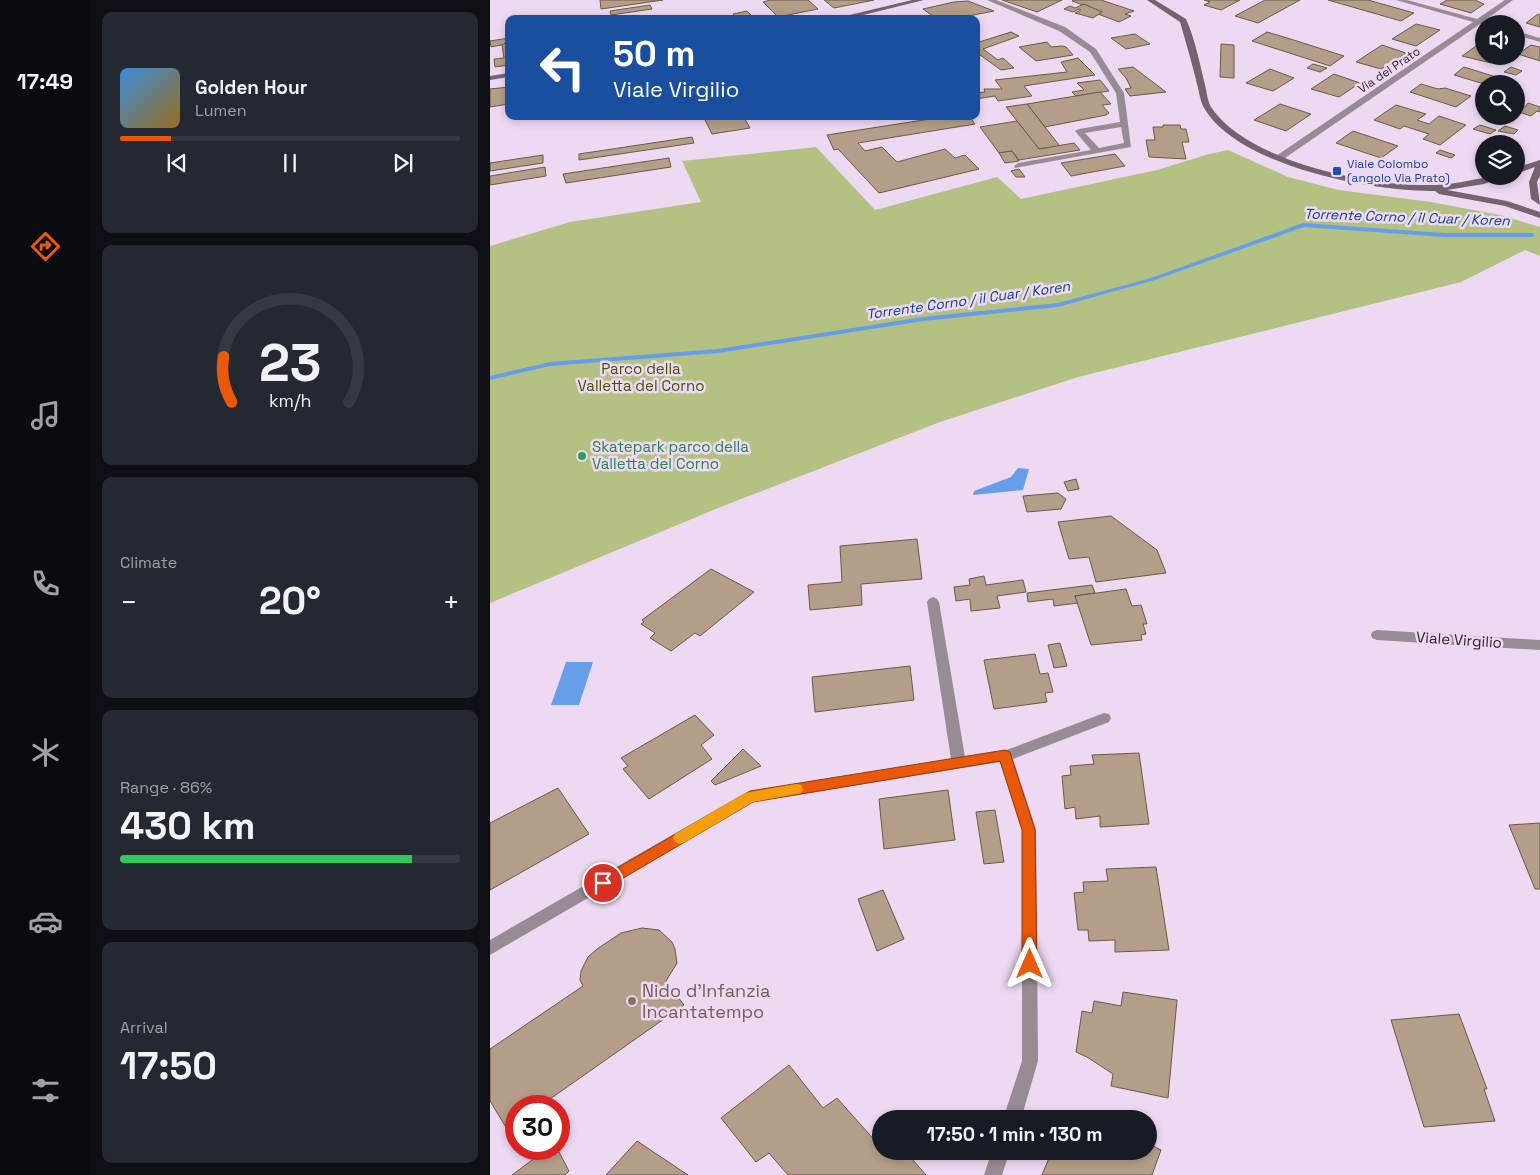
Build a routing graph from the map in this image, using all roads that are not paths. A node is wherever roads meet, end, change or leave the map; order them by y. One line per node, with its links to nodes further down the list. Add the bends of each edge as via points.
1 (921, 0): 6 (street)
2 (990, 0): 14 (street, via 1062,29 1093,50 1120,93)
3 (1150, 0): 16 (street, via 1183,21 1208,108 1237,136)
4 (1399, 0): 8 (street)
5 (1510, 0): 7 (street, Via del Prato)
6 (854, 15)
7 (1492, 15)
8 (1475, 21)
9 (1475, 28): 16 (street, Via del Prato)
10 (1525, 36): 11 (street)
11 (1540, 40)
12 (505, 76): 13 (street)
13 (490, 78)
14 (1125, 124): 15 (street, via 1128,146); 15 (street, via 1080,131)
15 (1097, 151): 18 (street)
16 (1279, 158): 21 (street, via 1308,169 1353,179)
17 (1540, 164): 19 (street); 22 (street, via 1533,182 1536,199)
18 (1018, 166)
19 (1525, 168)
20 (1475, 182): 21 (street)
21 (1427, 188): 23 (street, via 1507,204)
22 (1540, 202)
23 (1540, 215)
24 (933, 602): 29 (street)
25 (1377, 635): 26 (street, Viale Virgilio)
26 (1540, 645)
27 (1104, 718): 28 (street)
28 (1005, 756): 29 (street); 31 (street, via 1028,830 1030,1060)
29 (959, 763): 30 (street, via 750,797)
30 (490, 948)
31 (1015, 1110)
32 (998, 1160): 33 (street)
33 (993, 1175)

